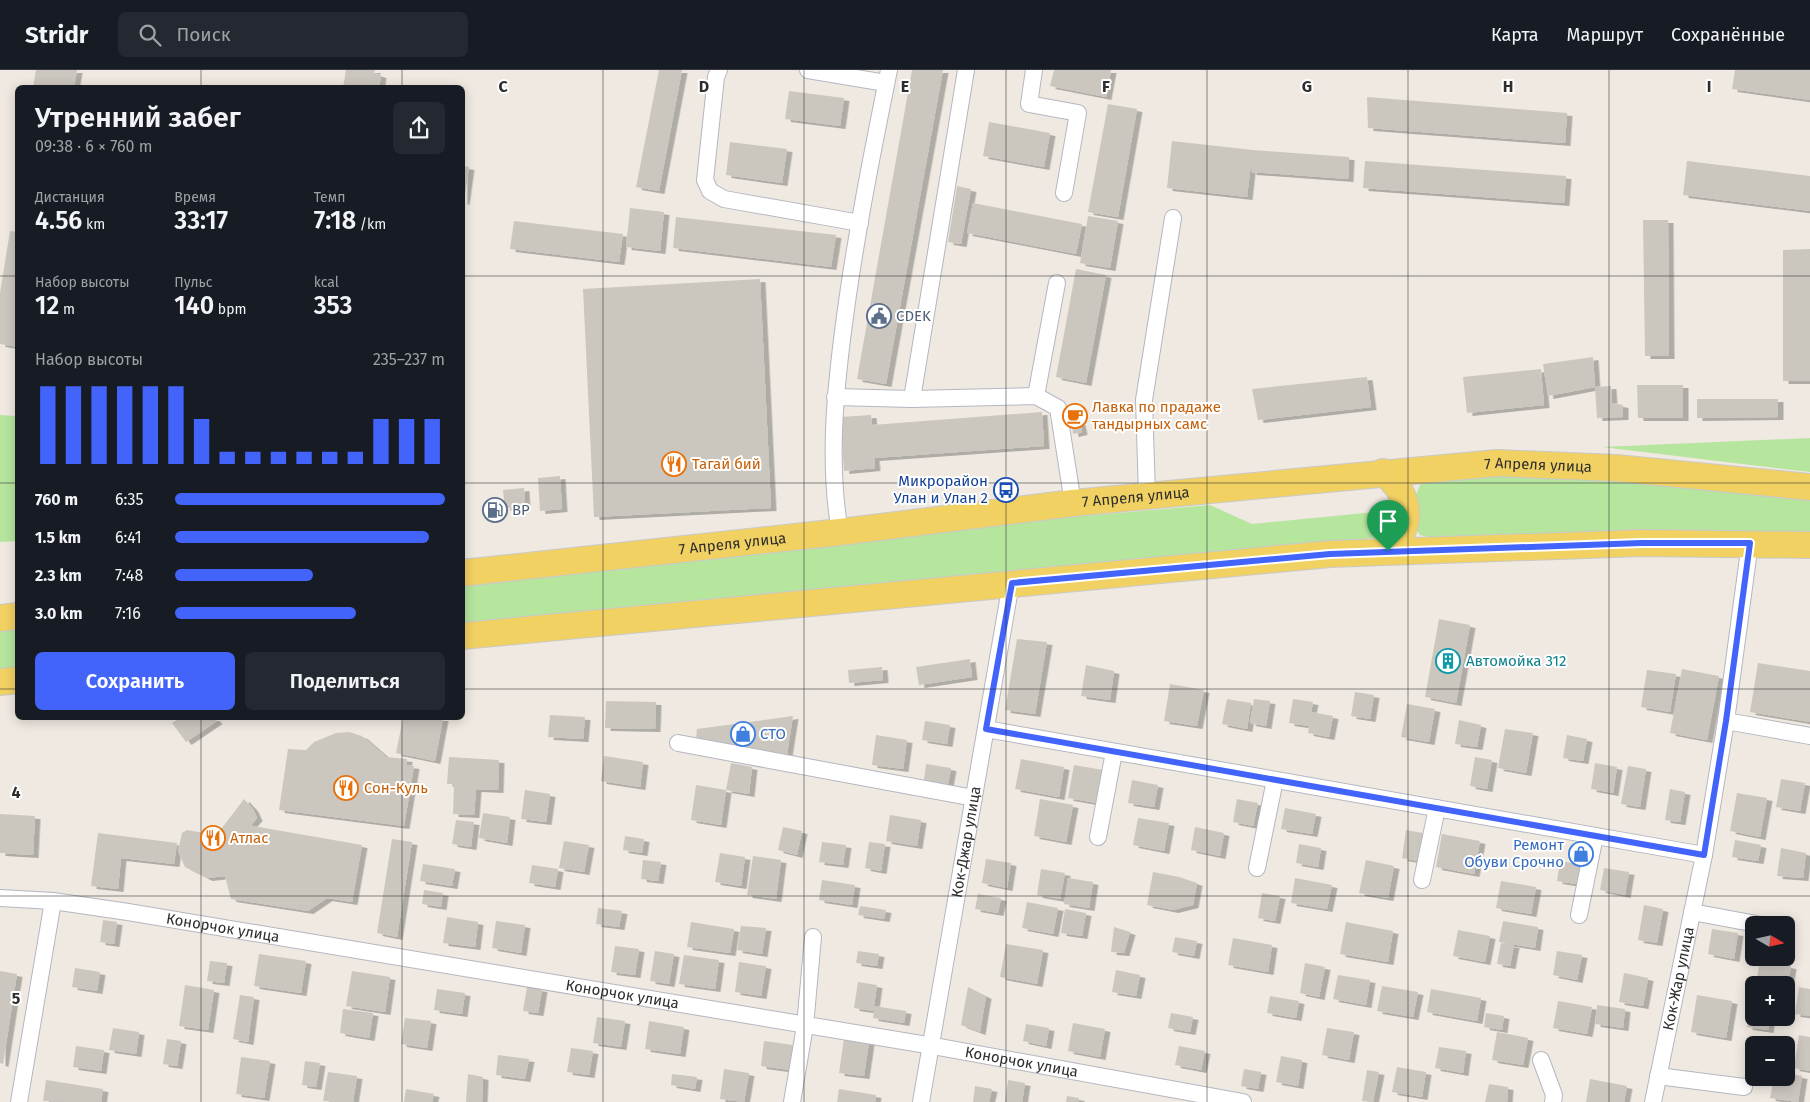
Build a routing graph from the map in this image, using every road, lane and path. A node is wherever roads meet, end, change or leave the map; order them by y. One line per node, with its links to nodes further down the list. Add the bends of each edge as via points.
1 (719, 70): 8 (street, via 704,180 710,191 724,199)
2 (808, 70): 5 (street)
3 (966, 70): 12 (street)
4 (1034, 70): 6 (street, via 1029,104 1078,113)
5 (887, 77): 8 (street)
6 (1064, 193)
7 (1173, 218): 15 (street, via 1144,400)
8 (860, 223): 11 (street)
9 (1057, 283): 10 (street)
10 (1036, 396): 12 (street); 16 (street, via 1058,408)
11 (834, 397): 12 (street); 17 (street, via 835,502)
12 (912, 399)
13 (1383, 472): 14 (main road, 7 Апреля улица, via 1497,463 1558,464); 15 (main road, 7 Апреля улица); 20 (main road, via 1397,484 1404,496 1406,511 1399,540)
14 (1810, 487)
15 (1147, 495): 16 (main road, 7 Апреля улица)
16 (1073, 503): 17 (main road, 7 Апреля улица)
17 (840, 532): 21 (main road, 7 Апреля улица)
18 (1750, 543): 19 (main road); 20 (main road); 28 (street, Кок-Жар улица)
19 (1810, 545)
20 (1388, 551): 22 (main road)
21 (465, 574)
22 (1012, 583): 25 (main road); 29 (street, Кок-Джар улица)
23 (15, 616): 24 (main road)
24 (0, 618)
25 (465, 636)
26 (15, 680): 27 (main road)
27 (0, 682)
28 (1726, 721): 30 (street); 38 (street, Кок-Жар улица)
29 (986, 729): 32 (street); 34 (street, Кок-Джар улица)
30 (1810, 736)
31 (678, 743): 34 (street)
32 (1114, 752): 33 (street); 36 (street)
33 (1275, 780): 35 (street); 39 (street)
34 (974, 798): 48 (street, Кок-Джар улица)
35 (1437, 808): 37 (street); 40 (street)
36 (1098, 836)
37 (1595, 836): 38 (street); 44 (street)
38 (1704, 855): 43 (street, Кок-Жар улица)
39 (1257, 868)
40 (1422, 880)
41 (0, 898): 42 (street, Конорчок улица)
42 (53, 901): 47 (street, Конорчок улица); 52 (street)
43 (1692, 912): 45 (street); 50 (street, Кок-Жар улица)
44 (1579, 915)
45 (1745, 922)
46 (813, 937): 47 (street)
47 (805, 1026): 48 (street, Конорчок улица); 53 (street)
48 (931, 1046): 54 (street, Кок-Джар улица); 55 (street, Конорчок улица)
49 (1541, 1060): 56 (street, via 1554,1095)
50 (1658, 1076): 51 (street); 57 (street, Кок-Жар улица)
51 (1744, 1087)
52 (19, 1102)
53 (792, 1102)
54 (921, 1102)
55 (1243, 1102)
56 (1553, 1102)
57 (1653, 1102)

